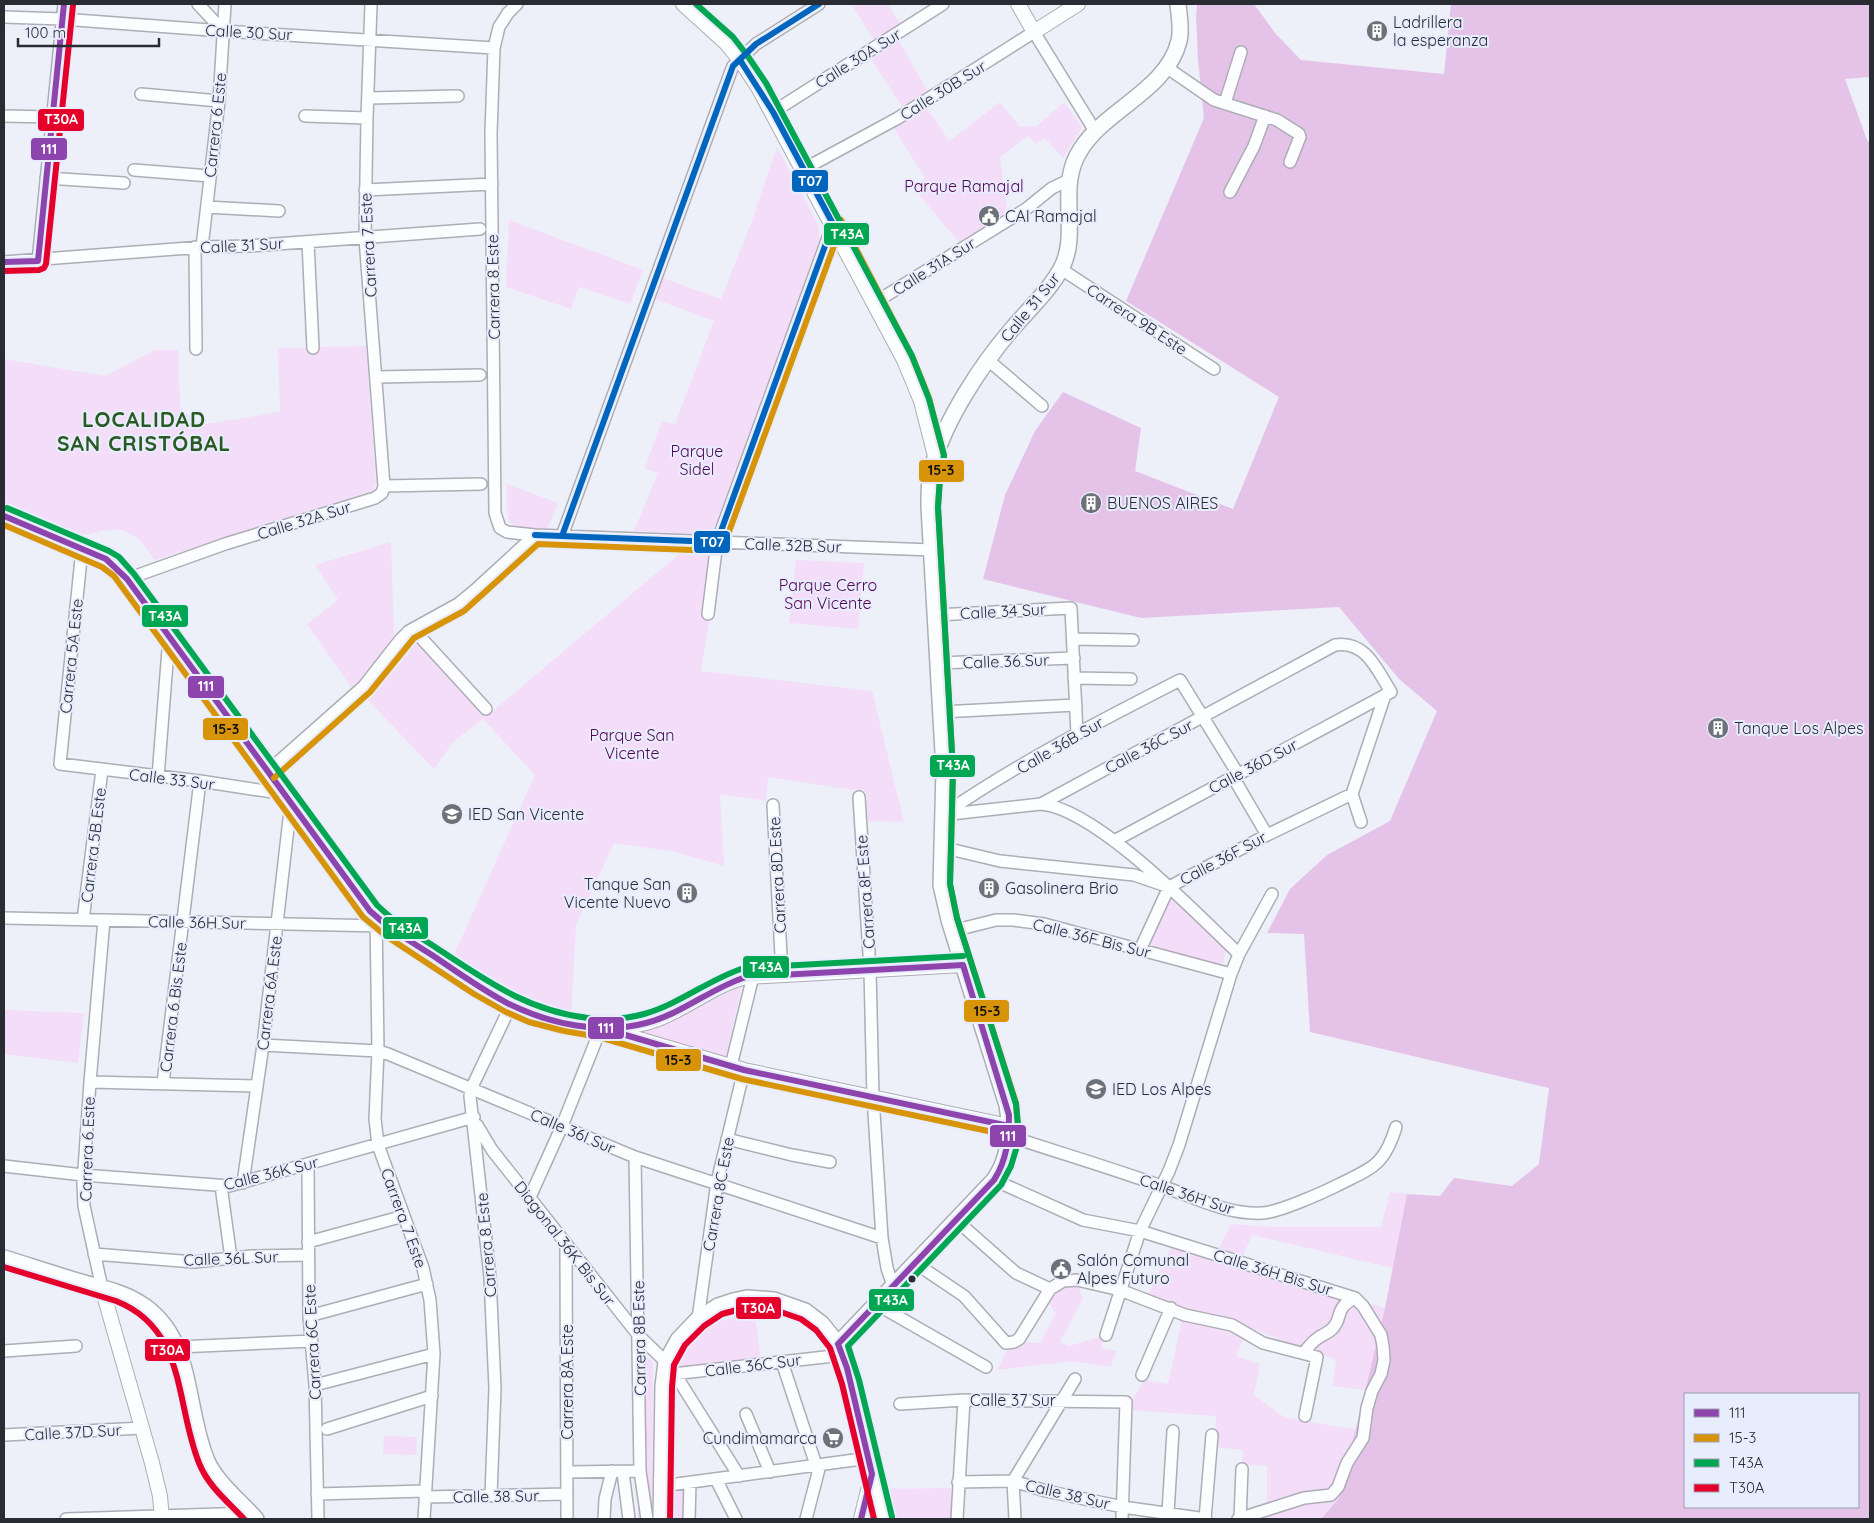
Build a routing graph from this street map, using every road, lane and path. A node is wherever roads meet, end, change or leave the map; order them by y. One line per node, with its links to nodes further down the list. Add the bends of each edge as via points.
1 (64, 4): 13 (street)
2 (198, 4): 14 (street)
3 (225, 4): 14 (street, Carrera 6 Este)
4 (371, 4): 16 (street, Carrera 7 Este)
5 (517, 4): 17 (street, Carrera 8 Este, via 496,35)
6 (683, 4): 19 (street)
7 (819, 4): 19 (street, via 756,44)
8 (942, 4): 26 (street, Calle 30A Sur)
9 (1018, 4): 15 (street)
10 (1078, 4): 15 (street, Calle 30B Sur)
11 (1178, 4): 20 (main road, Calle 31 Sur, via 1179,41)
12 (4, 17): 13 (street, Calle 30 Sur)
13 (62, 19): 14 (street, Calle 30 Sur); 30 (street)
14 (223, 31): 16 (street, Calle 30 Sur); 24 (street, Carrera 6 Este)
15 (1034, 32): 32 (street); 34 (street, Calle 30B Sur, via 898,118)
16 (370, 39): 17 (street, Calle 30 Sur); 23 (street, Carrera 7 Este)
17 (494, 48): 40 (street, Carrera 8 Este)
18 (1241, 52): 25 (street)
19 (740, 60): 26 (street); 66 (street, via 723,90)
20 (1166, 68): 25 (street); 32 (main road, Calle 31 Sur, via 1154,82)
21 (141, 94): 24 (street)
22 (458, 96): 23 (street)
23 (368, 98): 31 (street, Carrera 7 Este)
24 (220, 101): 36 (street, Carrera 6 Este)
25 (1225, 104): 29 (street)
26 (773, 112): 34 (street)
27 (4, 116): 30 (street)
28 (305, 116): 31 (street)
29 (1265, 116): 33 (street, via 1299,134); 42 (street, via 1254,146)
30 (52, 117): 37 (street)
31 (367, 118): 41 (street, Carrera 7 Este)
32 (1095, 131): 38 (main road, Calle 31 Sur, via 1075,158)
33 (1290, 162)
34 (804, 169): 45 (street)
35 (134, 170): 36 (street)
36 (210, 176): 43 (street, Carrera 6 Este)
37 (46, 178): 39 (street); 50 (street)
38 (1069, 180): 52 (main road, Calle 31 Sur, via 1068,247); 53 (street, Calle 31A Sur)
39 (124, 183)
40 (492, 184): 41 (street); 65 (street, Carrera 8 Este, via 495,513 503,530)
41 (366, 190): 47 (street, Carrera 7 Este)
42 (1230, 192)
43 (207, 206): 44 (street); 49 (street, Carrera 6 Este)
44 (279, 211)
45 (833, 224): 53 (street); 67 (street)
46 (480, 229): 47 (street, Calle 31 Sur)
47 (365, 238): 48 (street, Calle 31 Sur); 59 (street, Carrera 7 Este)
48 (308, 242): 49 (street, Calle 31 Sur); 54 (street)
49 (199, 247): 50 (street, Calle 31 Sur); 55 (street, Carrera 6 Este)
50 (38, 260): 51 (street, Calle 31 Sur)
51 (4, 262)
52 (1061, 269): 56 (main road, Calle 31 Sur); 57 (street, Carrera 9B Este)
53 (874, 303): 61 (street, via 918,392)
54 (313, 348)
55 (196, 349)
56 (988, 360): 60 (street); 61 (main road, Calle 31 Sur, via 958,406)
57 (1214, 369)
58 (480, 375): 59 (street)
59 (376, 377): 63 (street, Carrera 7 Este)
60 (1042, 406)
61 (935, 456): 69 (main road, Calle 31 Sur, via 929,491)
62 (481, 484): 63 (street)
63 (384, 486): 70 (street, Calle 32A Sur, via 382,493 375,498 225,544)
64 (4, 516): 68 (street)
65 (535, 535): 66 (street, Calle 32B Sur); 73 (street, via 458,604)
66 (562, 536): 67 (street, Calle 32B Sur)
67 (717, 542): 69 (street, Calle 32B Sur); 71 (street)
68 (82, 549): 70 (street, via 114,564); 87 (street, Carrera 5A Este)
69 (932, 550): 72 (main road, Calle 31 Sur)
70 (127, 579): 74 (street)
71 (708, 614)
72 (936, 615): 75 (street, Calle 34 Sur, via 1071,608); 78 (main road, Calle 31 Sur)
73 (413, 629): 83 (street); 89 (street, via 400,640 364,686)
74 (169, 637): 89 (street); 91 (street)
75 (1073, 638): 76 (street); 77 (street)
76 (1133, 640)
77 (1074, 658): 78 (street, Calle 36 Sur); 79 (street)
78 (938, 663): 84 (main road, Calle 31 Sur)
79 (1074, 678): 80 (street); 82 (street)
80 (1131, 679)
81 (1388, 693): 85 (street, Calle 36C Sur, via 1365,653 1346,644 1330,647); 90 (street, Calle 36D Sur); 93 (street)
82 (1076, 704): 84 (street); 86 (street)
83 (486, 709)
84 (941, 712): 98 (main road, Calle 31 Sur)
85 (1203, 717): 86 (street, Calle 36B Sur, via 1180,680); 90 (street); 96 (street, Calle 36C Sur)
86 (1077, 734): 98 (street, Calle 36B Sur)
87 (60, 764): 88 (street, Calle 33 Sur)
88 (102, 770): 91 (street, Calle 33 Sur); 106 (street, Carrera 5B Este)
89 (268, 771): 95 (street)
90 (1235, 776): 100 (street); 101 (street, Calle 36D Sur)
91 (158, 777): 92 (street, Calle 33 Sur)
92 (200, 782): 95 (street, Calle 33 Sur); 109 (street, Carrera 6 Bis Este)
93 (1352, 794): 99 (street); 100 (street, Calle 36F Sur)
94 (859, 797): 115 (street, Carrera 8F Este)
95 (288, 798): 108 (street); 110 (street, Carrera 6A Este)
96 (1041, 804): 98 (street, Calle 36C Sur); 101 (street, via 1070,812)
97 (773, 805): 116 (street, Carrera 8D Este)
98 (942, 815): 102 (main road, Calle 31 Sur)
99 (1362, 822)
100 (1267, 835): 103 (street, Calle 36F Sur)
101 (1114, 840): 103 (street)
102 (941, 846): 103 (street, Calle 36F Sur, via 1000,861 1134,875); 111 (main road, Calle 31 Sur, via 941,885)
103 (1169, 887): 112 (street); 113 (street)
104 (1272, 894): 113 (street)
105 (4, 918): 106 (street, Calle 36H Sur)
106 (84, 920): 107 (street, Calle 36H Sur)
107 (104, 920): 109 (street, Calle 36H Sur); 124 (street, Carrera 6 Este)
108 (376, 921): 110 (street, Calle 36H Sur); 119 (street, Calle 36H Sur); 122 (street, Carrera 7 Este)
109 (183, 922): 110 (street, Calle 36H Sur); 125 (street, Carrera 6 Bis Este)
110 (278, 924): 121 (street, Carrera 6A Este)
111 (952, 931): 112 (street, Calle 36F Bis Sur, via 996,920 1013,920 1063,928); 114 (main road, Calle 31 Sur)
112 (1140, 950): 117 (street, Calle 36F Bis Sur)
113 (1239, 954): 117 (street)
114 (963, 965): 115 (street); 132 (main road, Calle 31 Sur, via 1007,1105)
115 (870, 970): 116 (street); 128 (street, Carrera 8F Este)
116 (782, 974): 118 (street)
117 (1231, 974): 144 (street, via 1179,1145)
118 (753, 976): 120 (street, via 727,982 658,1019 630,1026); 123 (street, Carrera 8C Este)
119 (511, 1005): 120 (street, Calle 36H Sur, via 563,1022); 127 (street)
120 (601, 1028): 123 (street, Calle 36H Sur); 130 (street)
121 (263, 1045): 122 (street, Calle 36I Sur); 126 (street, Carrera 6A Este)
122 (378, 1051): 127 (street, Calle 36I Sur); 134 (street, Carrera 7 Este, via 375,1119)
123 (737, 1068): 128 (street, Calle 36H Sur); 133 (street, Carrera 8C Este)
124 (90, 1082): 125 (street); 139 (street, Carrera 6 Este)
125 (163, 1083): 126 (street)
126 (257, 1086): 142 (street, Carrera 6A Este)
127 (471, 1089): 129 (street, Carrera 8 Este); 130 (street, Calle 36I Sur)
128 (873, 1097): 132 (street, Calle 36H Sur); 149 (street, Carrera 8F Este)
129 (474, 1117): 134 (street, Calle 36K Sur); 145 (street, Diagonal 36K Bis Sur, via 492,1150); 210 (street, Carrera 8 Este, via 490,1277 494,1370)
130 (562, 1126): 135 (street, Calle 36I Sur); 145 (street)
131 (1396, 1127): 144 (street, Calle 36H Sur, via 1390,1148 1375,1166 1327,1190 1264,1213 1219,1208)
132 (1009, 1131): 140 (main road, via 1003,1162); 144 (street, Calle 36H Sur)
133 (727, 1139): 136 (street); 141 (street, Carrera 8C Este)
134 (378, 1145): 137 (street, Calle 36K Sur); 146 (street, Carrera 7 Este)
135 (635, 1156): 141 (street, Calle 36I Sur); 168 (street, Carrera 8B Este)
136 (830, 1162)
137 (308, 1164): 142 (street, Calle 36K Sur); 150 (street, Carrera 6C Este)
138 (4, 1166): 139 (street, Calle 36K Sur)
139 (83, 1175): 143 (street, Calle 36K Sur); 152 (street, Carrera 6 Este, via 84,1206)
140 (994, 1180): 147 (main road); 148 (street, Calle 36H Bis Sur, via 1083,1220)
141 (717, 1182): 149 (street, Calle 36I Sur); 166 (street, Carrera 8C Este)
142 (242, 1183): 143 (street, Calle 36K Sur)
143 (221, 1186): 155 (street)
144 (1162, 1186): 148 (street)
145 (530, 1197): 151 (street, Diagonal 36K Bis Sur)
146 (404, 1216): 150 (street); 157 (street, Carrera 7 Este)
147 (956, 1220): 156 (main road); 160 (street, via 1016,1273)
148 (1140, 1231): 161 (street); 162 (street, Calle 36H Bis Sur)
149 (882, 1238): 158 (street, Carrera 8F Este)
150 (308, 1242): 153 (street, Carrera 6C Este)
151 (566, 1244): 168 (street, Diagonal 36K Bis Sur); 197 (street, Carrera 8A Este)
152 (94, 1254): 155 (street, Calle 36L Sur, via 194,1262); 159 (street, Carrera 6 Este)
153 (308, 1255): 155 (street, Calle 36L Sur); 165 (street, Carrera 6C Este)
154 (4, 1258): 159 (main road)
155 (231, 1258)
156 (916, 1262): 158 (main road); 160 (street, via 964,1296 1006,1343 1019,1339)
157 (427, 1284): 165 (street); 175 (street, Carrera 7 Este)
158 (893, 1286): 163 (main road)
159 (102, 1288): 170 (main road, via 145,1307 164,1324); 188 (street, Carrera 6 Este)
160 (1050, 1289): 161 (street, via 1063,1281 1077,1280)
161 (1120, 1290): 164 (street); 167 (street)
162 (1355, 1298): 174 (street, via 1339,1311 1332,1330 1317,1338); 232 (street, via 1380,1335 1384,1360 1367,1408 1363,1438 1347,1463 1338,1487 1331,1495 1304,1498)
163 (876, 1304): 172 (main road); 177 (street)
164 (1171, 1308): 174 (street, via 1185,1315 1232,1325 1263,1343); 179 (street)
165 (309, 1316): 169 (street, Carrera 6C Este)
166 (698, 1318): 172 (main road, via 732,1301 747,1298 774,1300 814,1316); 178 (main road, via 678,1340)
167 (1106, 1335)
168 (639, 1336): 178 (street, Diagonal 36K Bis Sur); 198 (street, Carrera 8B Este)
169 (312, 1341): 170 (street); 181 (street, Carrera 6C Este)
170 (176, 1343): 213 (main road, via 208,1462)
171 (76, 1346): 173 (street)
172 (840, 1350): 176 (street, Calle 36C Sur); 193 (main road)
173 (4, 1351)
174 (1304, 1353): 187 (street, via 1317,1357)
175 (434, 1354): 181 (street); 182 (street, Carrera 7 Este)
176 (782, 1362): 178 (street, Calle 36C Sur); 194 (street)
177 (986, 1367)
178 (668, 1370): 201 (street, Diagonal 36K Bis Sur); 206 (main road)
179 (1142, 1375)
180 (1075, 1379): 184 (street)
181 (315, 1385): 207 (street, Carrera 6C Este)
182 (432, 1396): 189 (street); 208 (street, Carrera 7 Este)
183 (964, 1400): 184 (street, Calle 37 Sur); 185 (street, Calle 37 Sur); 205 (street)
184 (1062, 1400): 203 (street); 211 (street, Calle 37 Sur, via 1126,1402)
185 (900, 1404)
186 (746, 1414): 199 (street)
187 (1305, 1416)
188 (143, 1428): 191 (street, Calle 37D Sur); 214 (street, Carrera 6 Este)
189 (327, 1429)
190 (1173, 1431): 212 (street)
191 (4, 1435)
192 (1212, 1435): 231 (street)
193 (869, 1458): 194 (street); 200 (main road)
194 (818, 1465): 199 (street); 225 (street)
195 (1242, 1469): 232 (street)
196 (618, 1471): 197 (street); 198 (street); 219 (street, via 605,1499); 220 (street)
197 (567, 1472): 209 (street, Carrera 8A Este)
198 (640, 1472): 221 (street, Carrera 8B Este)
199 (770, 1472): 201 (street)
200 (872, 1474): 226 (street); 227 (main road)
201 (739, 1476): 202 (street)
202 (716, 1479): 204 (street); 224 (street)
203 (1014, 1481): 205 (street, Calle 38 Sur); 211 (street, Calle 38 Sur); 229 (street)
204 (690, 1482): 206 (street); 223 (street)
205 (958, 1482): 228 (street)
206 (662, 1486): 222 (main road)
207 (317, 1494): 208 (street, Calle 38 Sur); 216 (street, Carrera 6C Este)
208 (425, 1494): 210 (street, Calle 38 Sur); 217 (street, Carrera 7 Este)
209 (567, 1494): 210 (street, Calle 38 Sur); 218 (street, Carrera 8A Este)
210 (491, 1496)
211 (1123, 1507): 212 (street, Calle 38 Sur); 230 (street)
212 (1168, 1513): 231 (street, Calle 38 Sur)
213 (253, 1516): 214 (street)
214 (162, 1517): 215 (street)
215 (66, 1519)
216 (318, 1519)
217 (424, 1519)
218 (568, 1519)
219 (604, 1519)
220 (629, 1519)
221 (647, 1519)
222 (661, 1519)
223 (689, 1519)
224 (736, 1519)
225 (806, 1519)
226 (861, 1519)
227 (883, 1519)
228 (957, 1519)
229 (1015, 1519)
230 (1122, 1519)
231 (1206, 1519)
232 (1239, 1519)

